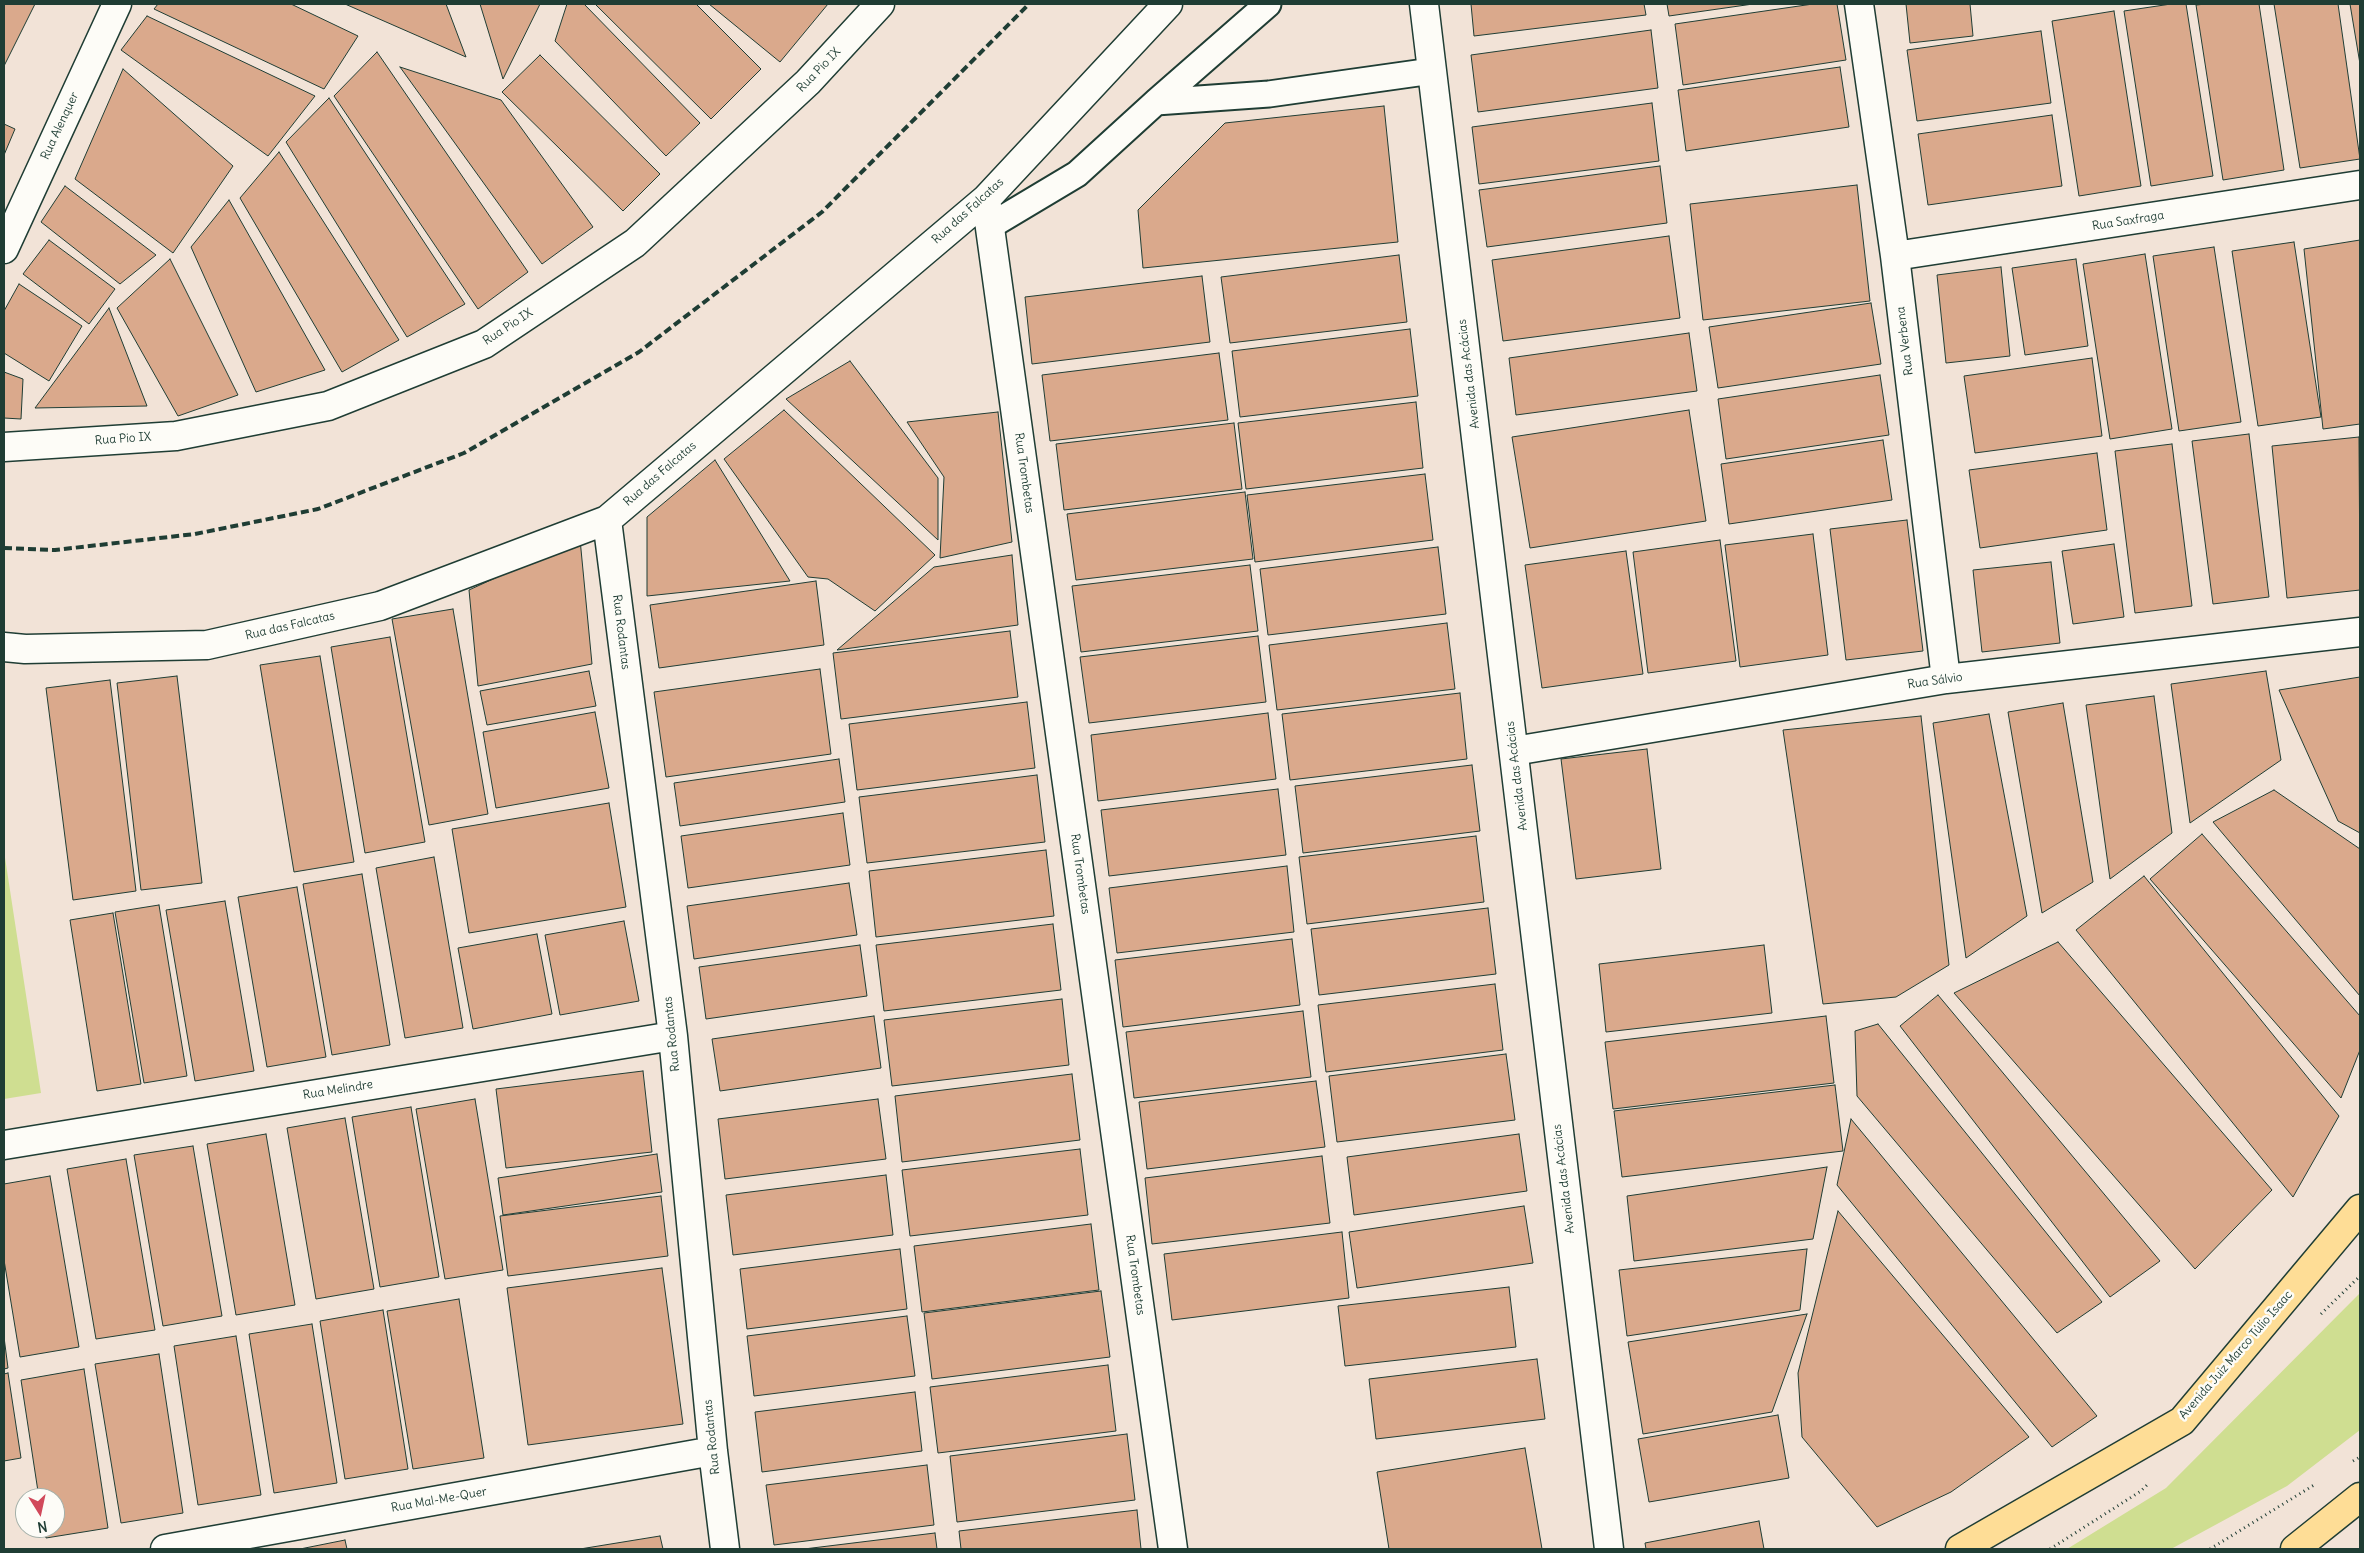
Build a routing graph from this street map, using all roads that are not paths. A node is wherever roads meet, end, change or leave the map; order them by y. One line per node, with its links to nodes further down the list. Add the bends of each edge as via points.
1 (117, 4): 12 (street, Rua Alenquer)
2 (880, 4): 14 (street, Rua Pio IX, via 808,82 635,243 484,344 328,406 176,436)
3 (1168, 4): 10 (street, Rua das Falcatas)
4 (1268, 4): 8 (lane)
5 (1424, 4): 7 (street, Avenida das Acácias)
6 (1858, 4): 13 (street, Rua Verbena)
7 (1432, 71): 8 (lane, via 1269,94); 19 (street, Avenida das Acácias)
8 (1156, 102): 11 (lane, via 1077,174)
9 (2360, 185): 13 (street, Rua Saxfraga)
10 (986, 198): 11 (street, Rua Trombetas); 15 (street, Rua das Falcatas)
11 (990, 226): 27 (street, Rua Trombetas)
12 (4, 249)
13 (1895, 256): 18 (street, Rua Verbena)
14 (4, 447)
15 (607, 520): 17 (street, Rua das Falcatas, via 380,606 206,645 25,650); 20 (street, Rua Rodantas)
16 (2360, 632): 18 (street, Rua Sálvio)
17 (4, 647)
18 (1946, 678): 19 (street, Rua Sálvio)
19 (1514, 751): 28 (street, Avenida das Acácias)
20 (673, 1036): 21 (street, Rua Melindre); 23 (street, Rua Rodantas)
21 (4, 1144)
22 (2360, 1209): 29 (main road, Avenida Juiz Marco Túlio Isaac, via 2182,1421)
23 (713, 1451): 25 (street, Rua Mal-Me-Quer); 26 (street, Rua Rodantas)
24 (2360, 1496): 30 (main road)
25 (165, 1549)
26 (725, 1549)
27 (1173, 1549)
28 (1609, 1549)
29 (1960, 1549)
30 (2295, 1549)

